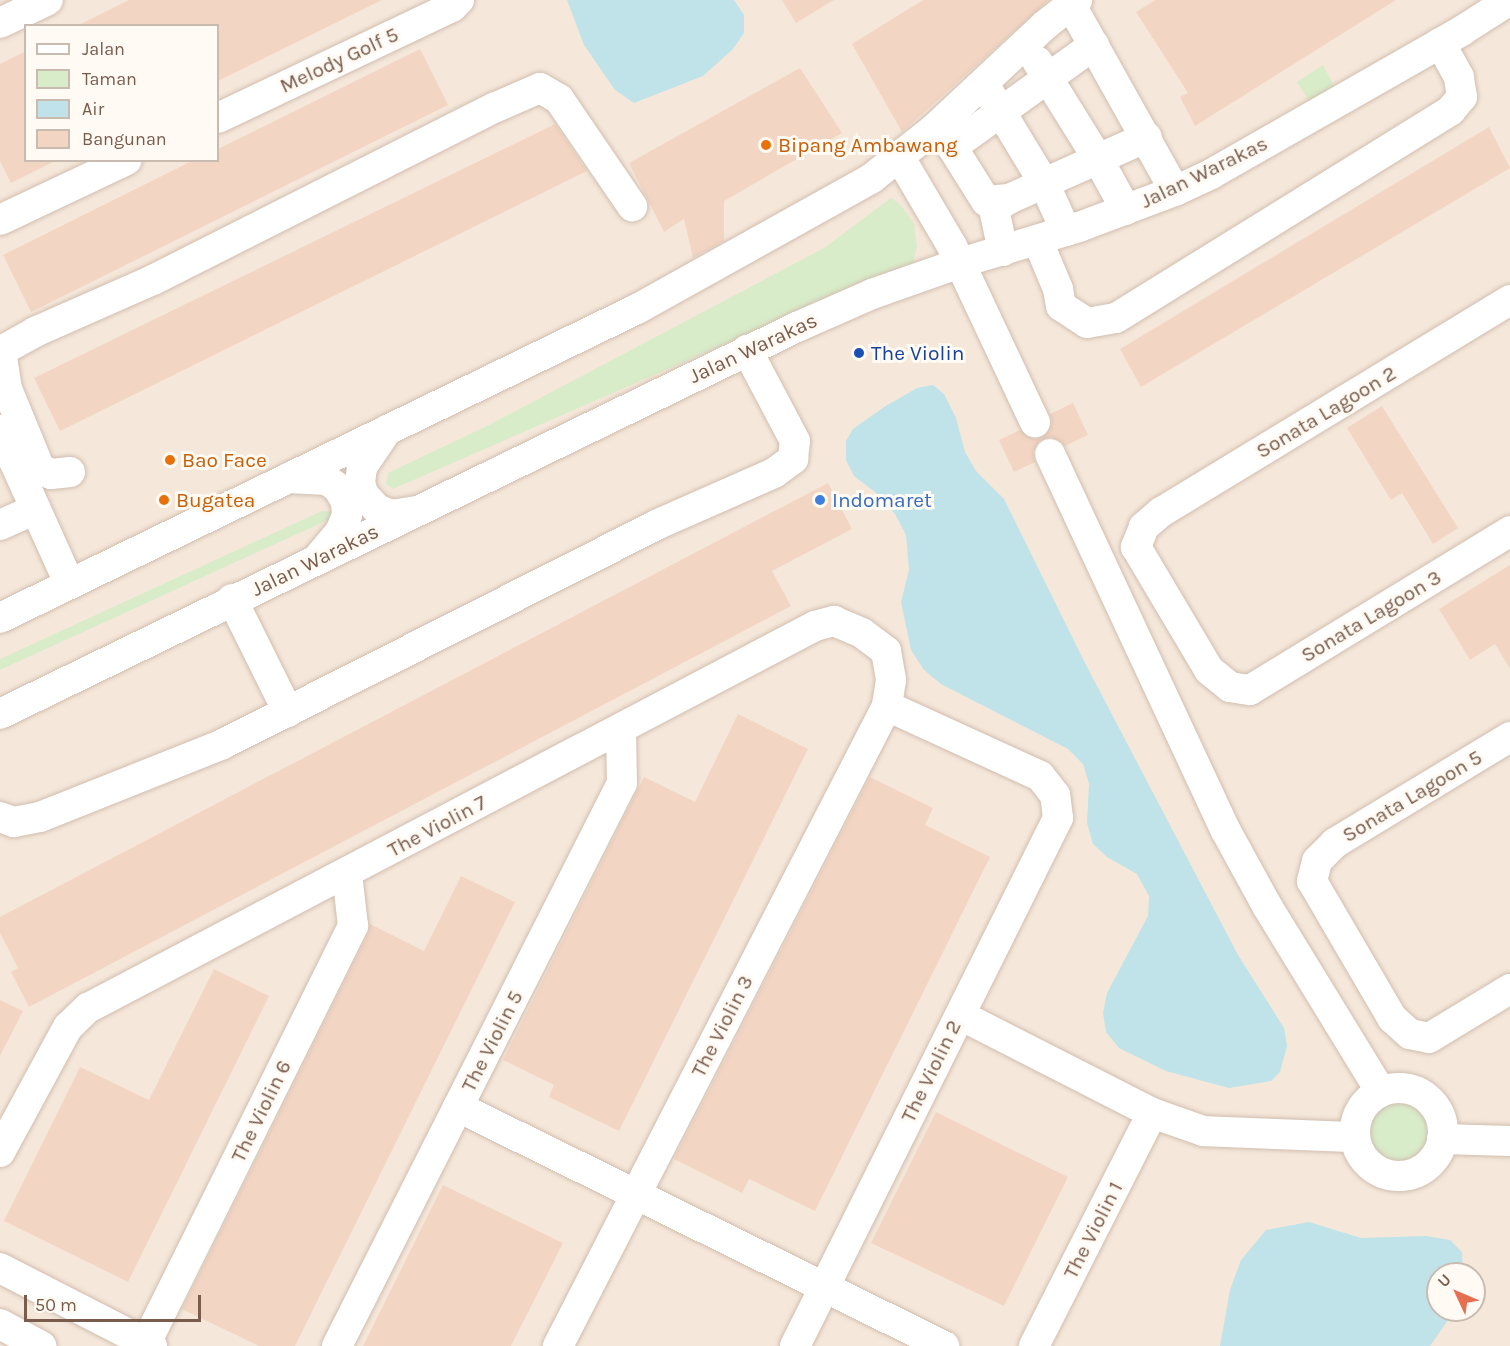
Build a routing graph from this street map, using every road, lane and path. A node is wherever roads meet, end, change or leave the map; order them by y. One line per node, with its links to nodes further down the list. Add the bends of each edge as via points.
1 (48, 0): 5 (street)
2 (459, 0): 12 (street, Melody Golf 5, via 452,7)
3 (1510, 0): 6 (street, Jalan Warakas)
4 (1074, 3): 7 (street); 8 (street)
5 (0, 23)
6 (1440, 43): 19 (street, Jalan Warakas, via 1211,174); 24 (street, via 1459,77 1462,97 1451,110 1116,318 1087,323 1061,306)
7 (1026, 44): 9 (street); 10 (street)
8 (1094, 45): 9 (street); 14 (street)
9 (1048, 78): 11 (street); 16 (street)
10 (983, 85): 11 (street); 13 (street)
11 (1002, 111): 13 (street); 18 (street)
12 (219, 118)
13 (945, 136): 15 (street); 20 (street, via 986,201)
14 (1147, 137): 16 (street); 19 (street)
15 (898, 156): 26 (street); 30 (street, via 872,178 637,309)
16 (1098, 159): 18 (street); 22 (street)
17 (123, 162): 23 (street)
18 (1044, 183): 20 (street); 24 (street)
19 (1175, 190): 22 (street, Jalan Warakas)
20 (1009, 199): 25 (street, via 993,209)
21 (632, 206): 33 (street, via 560,99 540,88 494,108 153,280 1,351 7,389 40,469 51,474)
22 (1126, 210): 24 (street, Jalan Warakas)
23 (0, 220)
24 (1052, 236): 25 (street, Jalan Warakas)
25 (1003, 251): 26 (street, Jalan Warakas)
26 (960, 263): 28 (street, Jalan Warakas, via 872,294); 29 (street)
27 (1510, 300): 43 (street, Sonata Lagoon 2, via 1144,527 1136,547 1209,670)
28 (747, 350): 36 (street, Jalan Warakas); 45 (street, via 795,441 793,459 774,472 656,525)
29 (1035, 422)
30 (388, 428): 34 (street); 36 (street, via 362,467 360,484 364,495 377,509 391,515)
31 (0, 430): 35 (street)
32 (1050, 454): 53 (street, via 1226,831 1267,906)
33 (70, 472)
34 (285, 478): 39 (street, via 327,480 339,488 346,502 347,515 340,532); 40 (street)
35 (36, 509): 37 (street); 40 (street)
36 (418, 510): 39 (street, Jalan Warakas)
37 (0, 525)
38 (1510, 531): 43 (street, Sonata Lagoon 3, via 1250,690)
39 (316, 560): 41 (street, Jalan Warakas)
40 (69, 583): 42 (street)
41 (232, 599): 45 (street); 46 (street, Jalan Warakas)
42 (0, 618)
43 (1230, 687)
44 (887, 706): 47 (street, The Violin 7, via 891,680 886,651 862,633 834,621 815,626); 52 (street, The Violin 2, via 1040,776 1055,795 1058,818); 60 (street, The Violin 3)
45 (288, 712): 49 (street, via 223,744 40,817 14,822)
46 (0, 714)
47 (621, 730): 50 (street, The Violin 7); 54 (street, The Violin 5, via 622,783)
48 (1510, 737): 51 (street, Sonata Lagoon 5, via 1335,843 1317,861 1312,881 1392,1018 1410,1034 1429,1038)
49 (0, 817)
50 (347, 873): 59 (street, The Violin 7, via 88,1008 68,1027); 64 (street, The Violin 6, via 353,926)
51 (1510, 989)
52 (960, 1015): 55 (street); 62 (street, The Violin 2)
53 (1381, 1092): 56 (street, via 1366,1102); 57 (street, via 1400,1088 1418,1093 1432,1104 1441,1120)
54 (458, 1107): 60 (street); 66 (street, The Violin 5)
55 (1152, 1113): 56 (street, via 1203,1131); 70 (street, The Violin 1)
56 (1354, 1137): 57 (street, via 1361,1157 1377,1171 1397,1177 1418,1172 1434,1158)
57 (1442, 1139): 58 (street)
58 (1510, 1141)
59 (0, 1152)
60 (636, 1195): 62 (street); 67 (street, The Violin 3)
61 (0, 1268): 64 (street)
62 (824, 1287): 68 (street, The Violin 2); 69 (street)
63 (0, 1324): 65 (street)
64 (149, 1344)
65 (41, 1346)
66 (337, 1346)
67 (558, 1346)
68 (795, 1346)
69 (944, 1346)
70 (1034, 1346)

